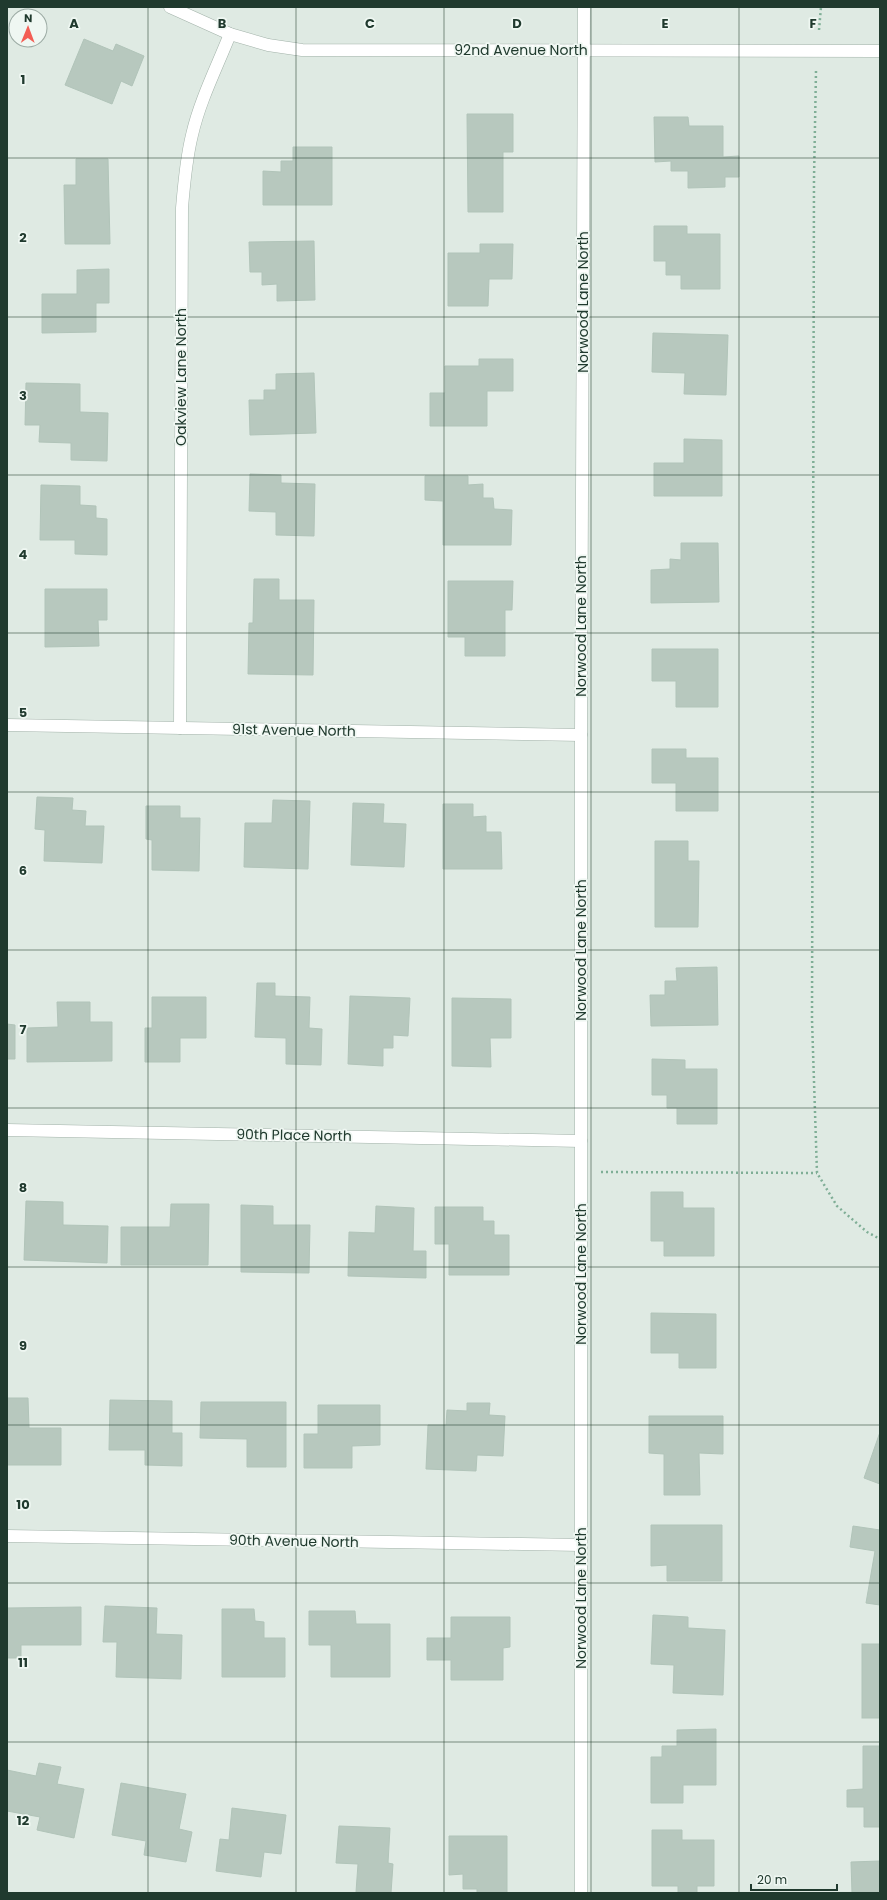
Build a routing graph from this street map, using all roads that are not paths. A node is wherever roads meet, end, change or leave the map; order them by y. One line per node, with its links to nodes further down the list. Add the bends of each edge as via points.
1 (170, 7): 3 (street, 92nd Avenue North)
2 (584, 7): 4 (street, Norwood Lane North)
3 (230, 34): 4 (street, 92nd Avenue North, via 268,45 302,50); 7 (street, Oakview Lane North, via 192,135 182,208)
4 (584, 50): 5 (street, 92nd Avenue North); 8 (street, Norwood Lane North)
5 (880, 50)
6 (7, 725): 7 (street, 91st Avenue North)
7 (180, 728): 8 (street, 91st Avenue North)
8 (581, 735): 10 (street, Norwood Lane North)
9 (7, 1130): 10 (street, 90th Place North)
10 (581, 1140): 12 (street, Norwood Lane North)
11 (7, 1536): 12 (street, 90th Avenue North)
12 (581, 1545): 13 (street, Norwood Lane North)
13 (581, 1893)

